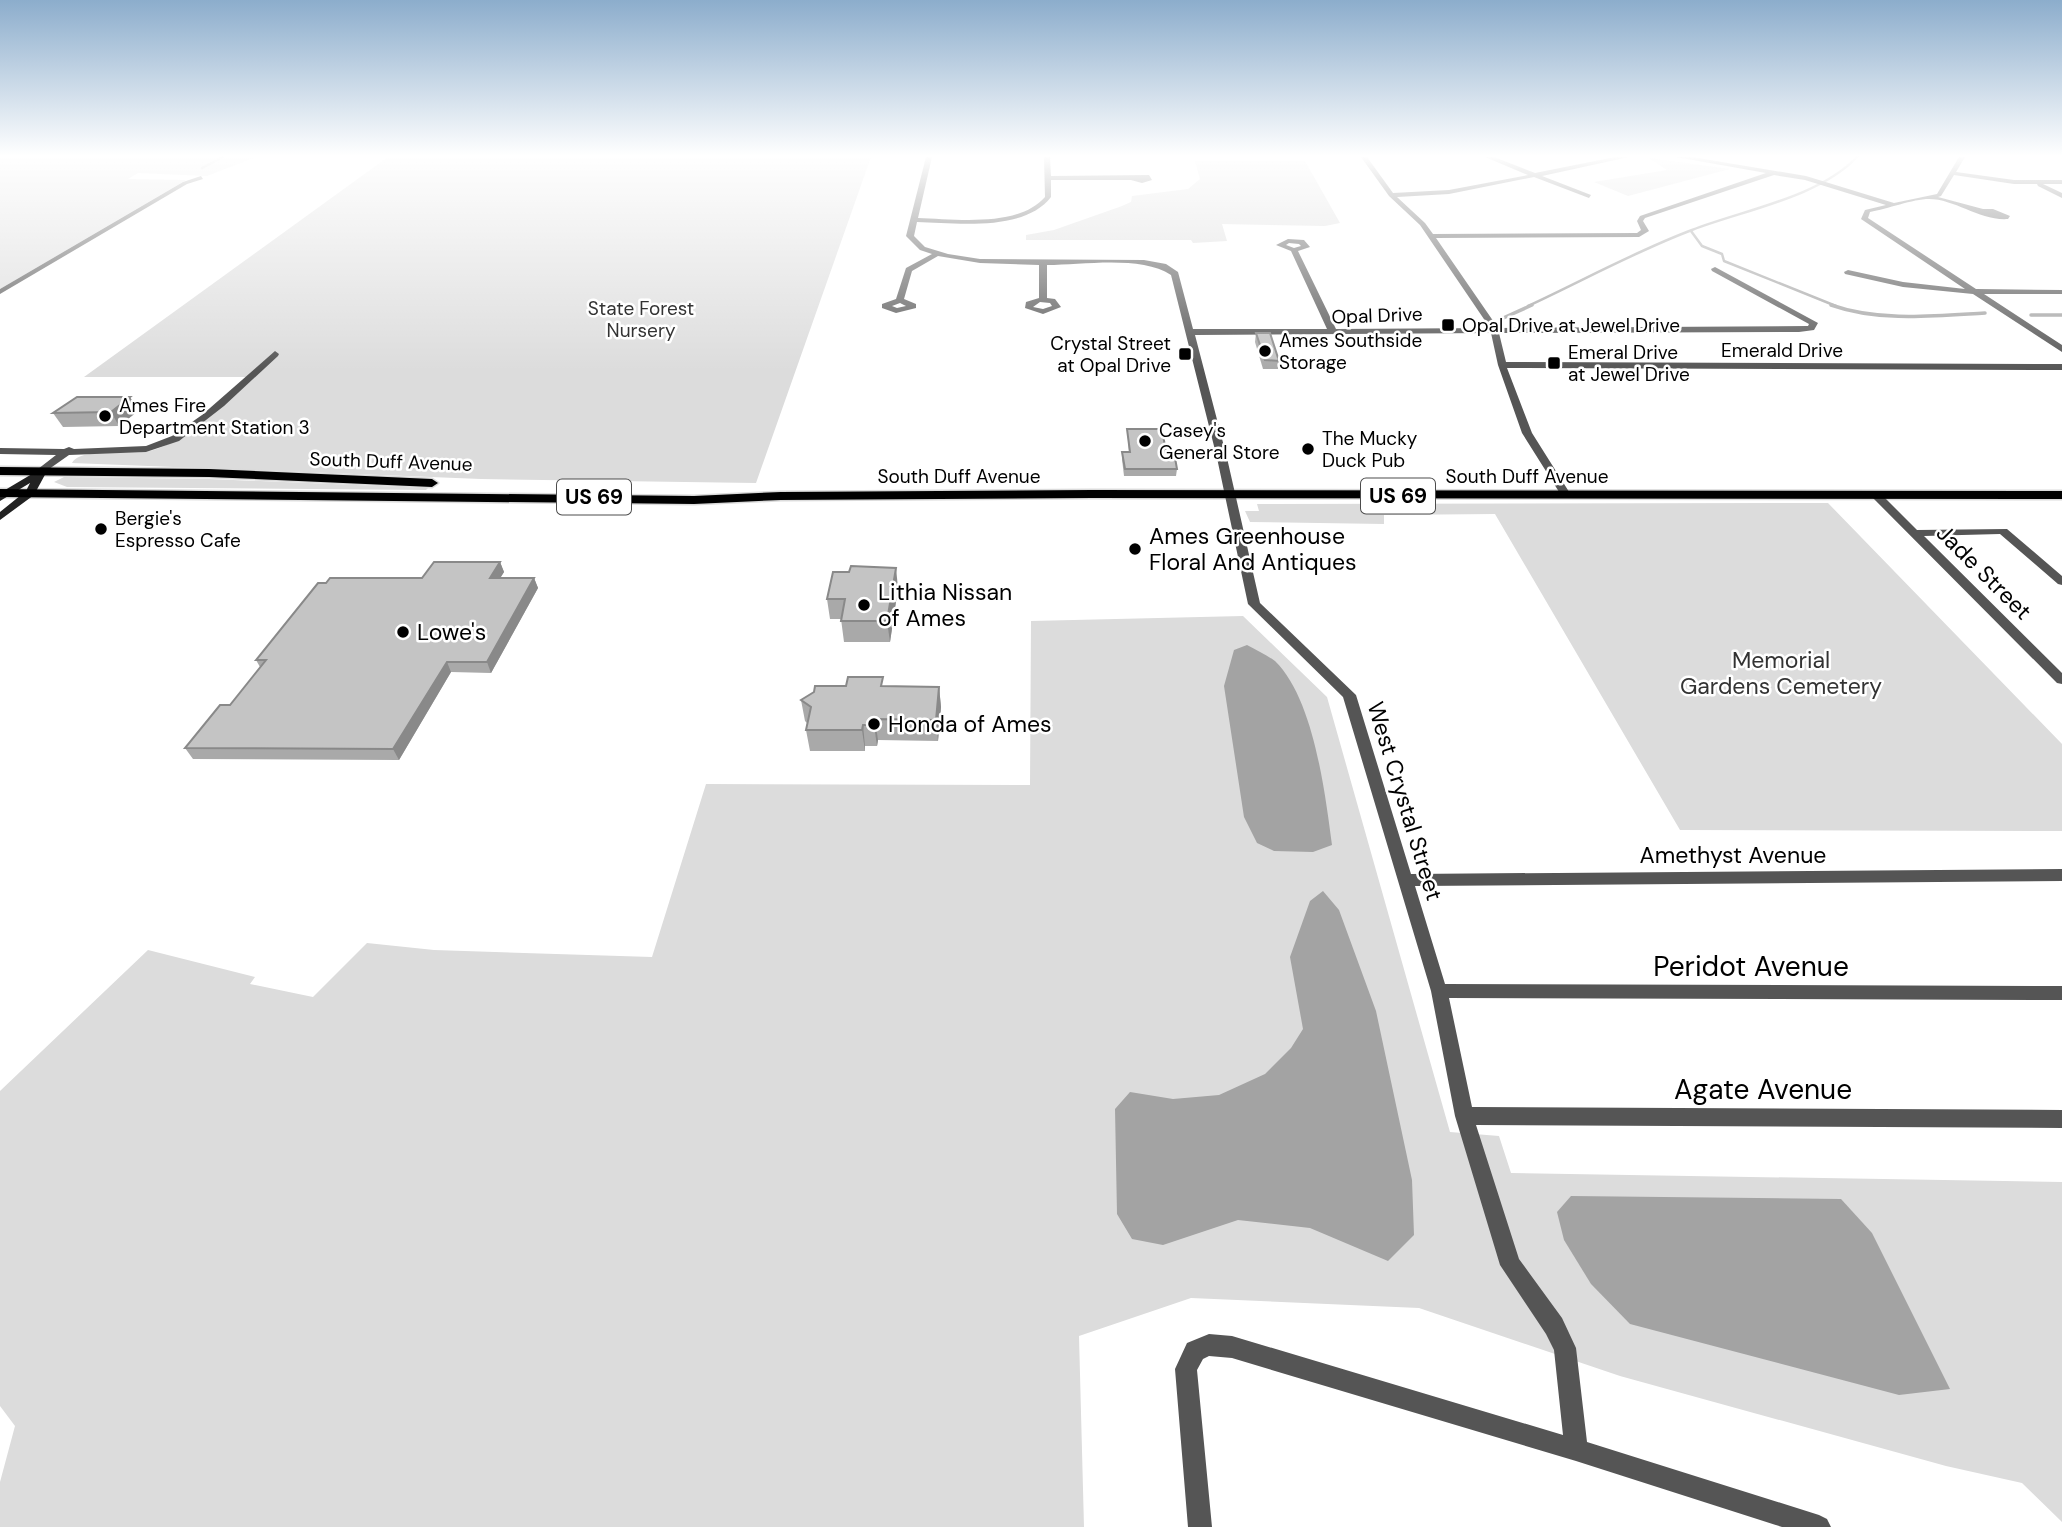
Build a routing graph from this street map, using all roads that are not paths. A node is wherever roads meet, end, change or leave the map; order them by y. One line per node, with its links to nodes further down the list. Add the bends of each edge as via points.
1 (108, 228): 12 (street)
2 (912, 228): 8 (street, via 913,242)
3 (1423, 228): 6 (street)
4 (1644, 228): 6 (street, via 1646,232 1639,235)
5 (1878, 228): 13 (street)
6 (1431, 236): 17 (street)
7 (1294, 250): 19 (street)
8 (935, 255): 9 (street, West Crystal Street, via 968,261); 15 (street, via 909,270)
9 (1044, 262): 16 (street); 18 (street, West Crystal Street, via 1163,266 1177,279)
10 (1715, 269): 17 (street, Opal Drive, via 1814,323 1811,328 1799,329)
11 (1849, 272): 13 (street, via 1916,289)
12 (0, 292)
13 (1975, 292): 14 (street); 20 (street)
14 (2062, 292)
15 (900, 300)
16 (1043, 300)
17 (1494, 328): 19 (street, Opal Drive); 22 (street)
18 (1191, 332): 19 (street, Opal Drive); 30 (street, West Crystal Street)
19 (1333, 332)
20 (2062, 348)
21 (275, 354): 24 (street, via 174,439 138,450)
22 (1502, 365): 23 (street, Emerald Drive); 31 (street, via 1527,432)
23 (2062, 367)
24 (69, 450): 25 (street); 27 (street)
25 (0, 451)
26 (0, 471): 27 (main road, South Duff Avenue / US 69)
27 (42, 471): 28 (main road); 29 (main road); 34 (main road, South Duff Avenue / US 69, via 664,488)
28 (30, 493): 29 (main road, South Duff Avenue / US 69); 34 (main road, South Duff Avenue / US 69, via 694,500); 35 (main road)
29 (2, 494)
30 (1230, 495): 31 (main road, South Duff Avenue / US 69); 34 (main road, South Duff Avenue / US 69); 40 (street, West Crystal Street, via 1254,604 1349,695)
31 (1566, 495): 32 (main road, South Duff Avenue / US 69)
32 (1876, 495): 33 (main road, South Duff Avenue / US 69); 36 (street, Jade Street)
33 (2062, 495)
34 (781, 496)
35 (0, 517)
36 (1914, 533): 37 (street, via 2003,531); 38 (street, Jade Street)
37 (2062, 582)
38 (2062, 680)
39 (2062, 875): 40 (street, Amethyst Avenue)
40 (1405, 880): 41 (street, West Crystal Street)
41 (1439, 991): 42 (street, Peridot Avenue); 43 (street, West Crystal Street)
42 (2062, 993)
43 (1464, 1116): 44 (street, Agate Avenue); 45 (street, West Crystal Street, via 1510,1265 1565,1348)
44 (2062, 1119)
45 (1576, 1450): 46 (street, via 1232,1347 1209,1345 1195,1351 1186,1369); 47 (street)
46 (1200, 1527)
47 (1819, 1527)

